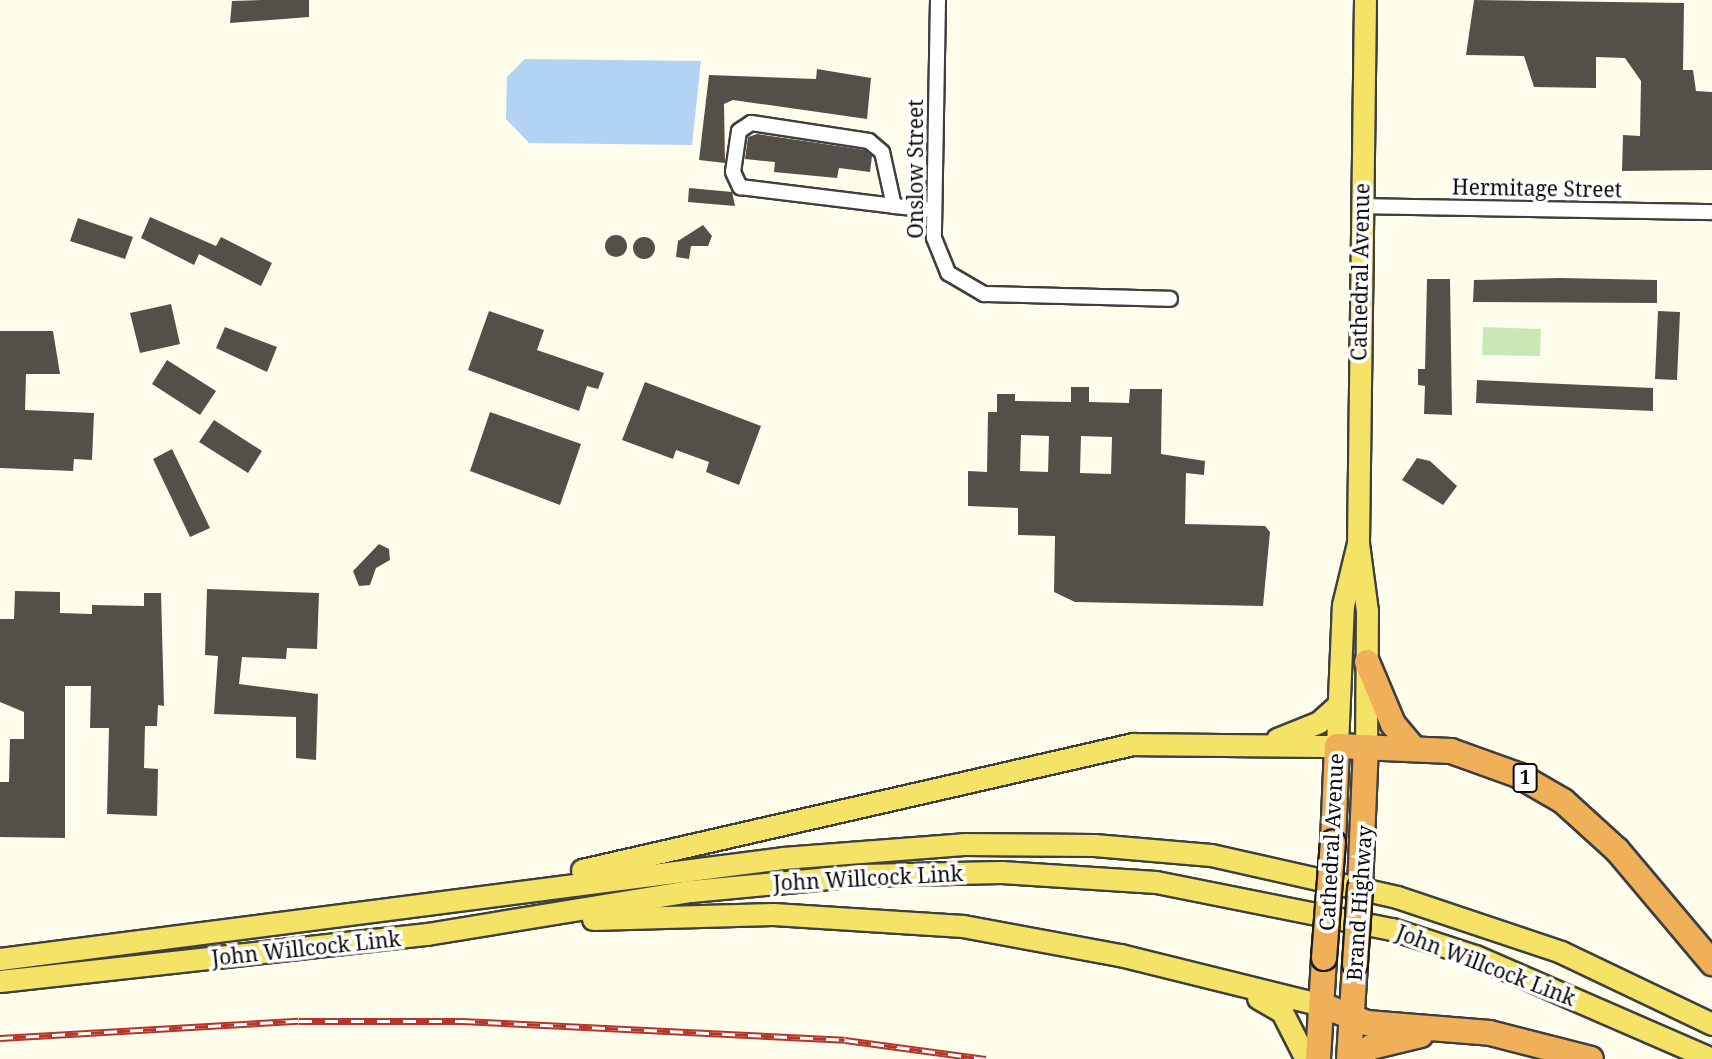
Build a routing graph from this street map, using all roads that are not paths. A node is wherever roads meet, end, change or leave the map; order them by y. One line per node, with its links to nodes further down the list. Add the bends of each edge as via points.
1 (938, 0): 5 (street, Onslow Street)
2 (1365, 0): 4 (main road, Cathedral Avenue)
3 (894, 206): 3 (street, via 882,152 869,141 751,123 739,131 733,172 740,187); 5 (street)
4 (1362, 206): 6 (street, Hermitage Street); 8 (main road, Cathedral Avenue)
5 (934, 210): 7 (street, Onslow Street, via 937,256 962,285 984,294)
6 (1712, 212)
7 (1170, 299)
8 (1358, 543): 9 (main road, Cathedral Avenue); 10 (main road, Cathedral Avenue, via 1342,605)
9 (1367, 662): 13 (main road, Cathedral Avenue); 14 (highway, via 1393,724)
10 (1338, 705): 11 (main road, via 1319,722); 12 (main road, Cathedral Avenue)
11 (1267, 742): 12 (main road); 15 (main road, via 1133,744 580,870)
12 (1336, 746): 13 (highway, 1); 21 (highway, Cathedral Avenue, bridge)
13 (1366, 747): 14 (highway, 1); 22 (highway, Brand Highway, bridge)
14 (1413, 748): 18 (highway, 1, via 1451,751 1518,775 1563,801 1617,850)
15 (347, 913): 17 (main road, John Willcock Link); 23 (main road, John Willcock Link, via 783,858 963,844 1094,845 1211,855 1398,897 1561,951)
16 (427, 934): 19 (main road, John Willcock Link); 20 (main road, via 606,918 773,914 963,926 1121,955); 30 (main road, John Willcock Link, via 691,891 860,875 1001,872 1157,882 1392,929 1475,956)
17 (0, 959)
18 (1712, 963)
19 (0, 981)
20 (1241, 988): 21 (main road); 25 (main road, via 1282,1012)
21 (1322, 1005): 22 (highway); 26 (highway, Cathedral Avenue)
22 (1352, 1019): 24 (highway); 27 (highway, Brand Highway)
23 (1712, 1024)
24 (1439, 1031): 28 (highway, via 1371,1048); 29 (highway, via 1490,1033)
25 (1306, 1059)
26 (1318, 1059)
27 (1349, 1059)
28 (1355, 1059)
29 (1591, 1059)
30 (1712, 1059)

